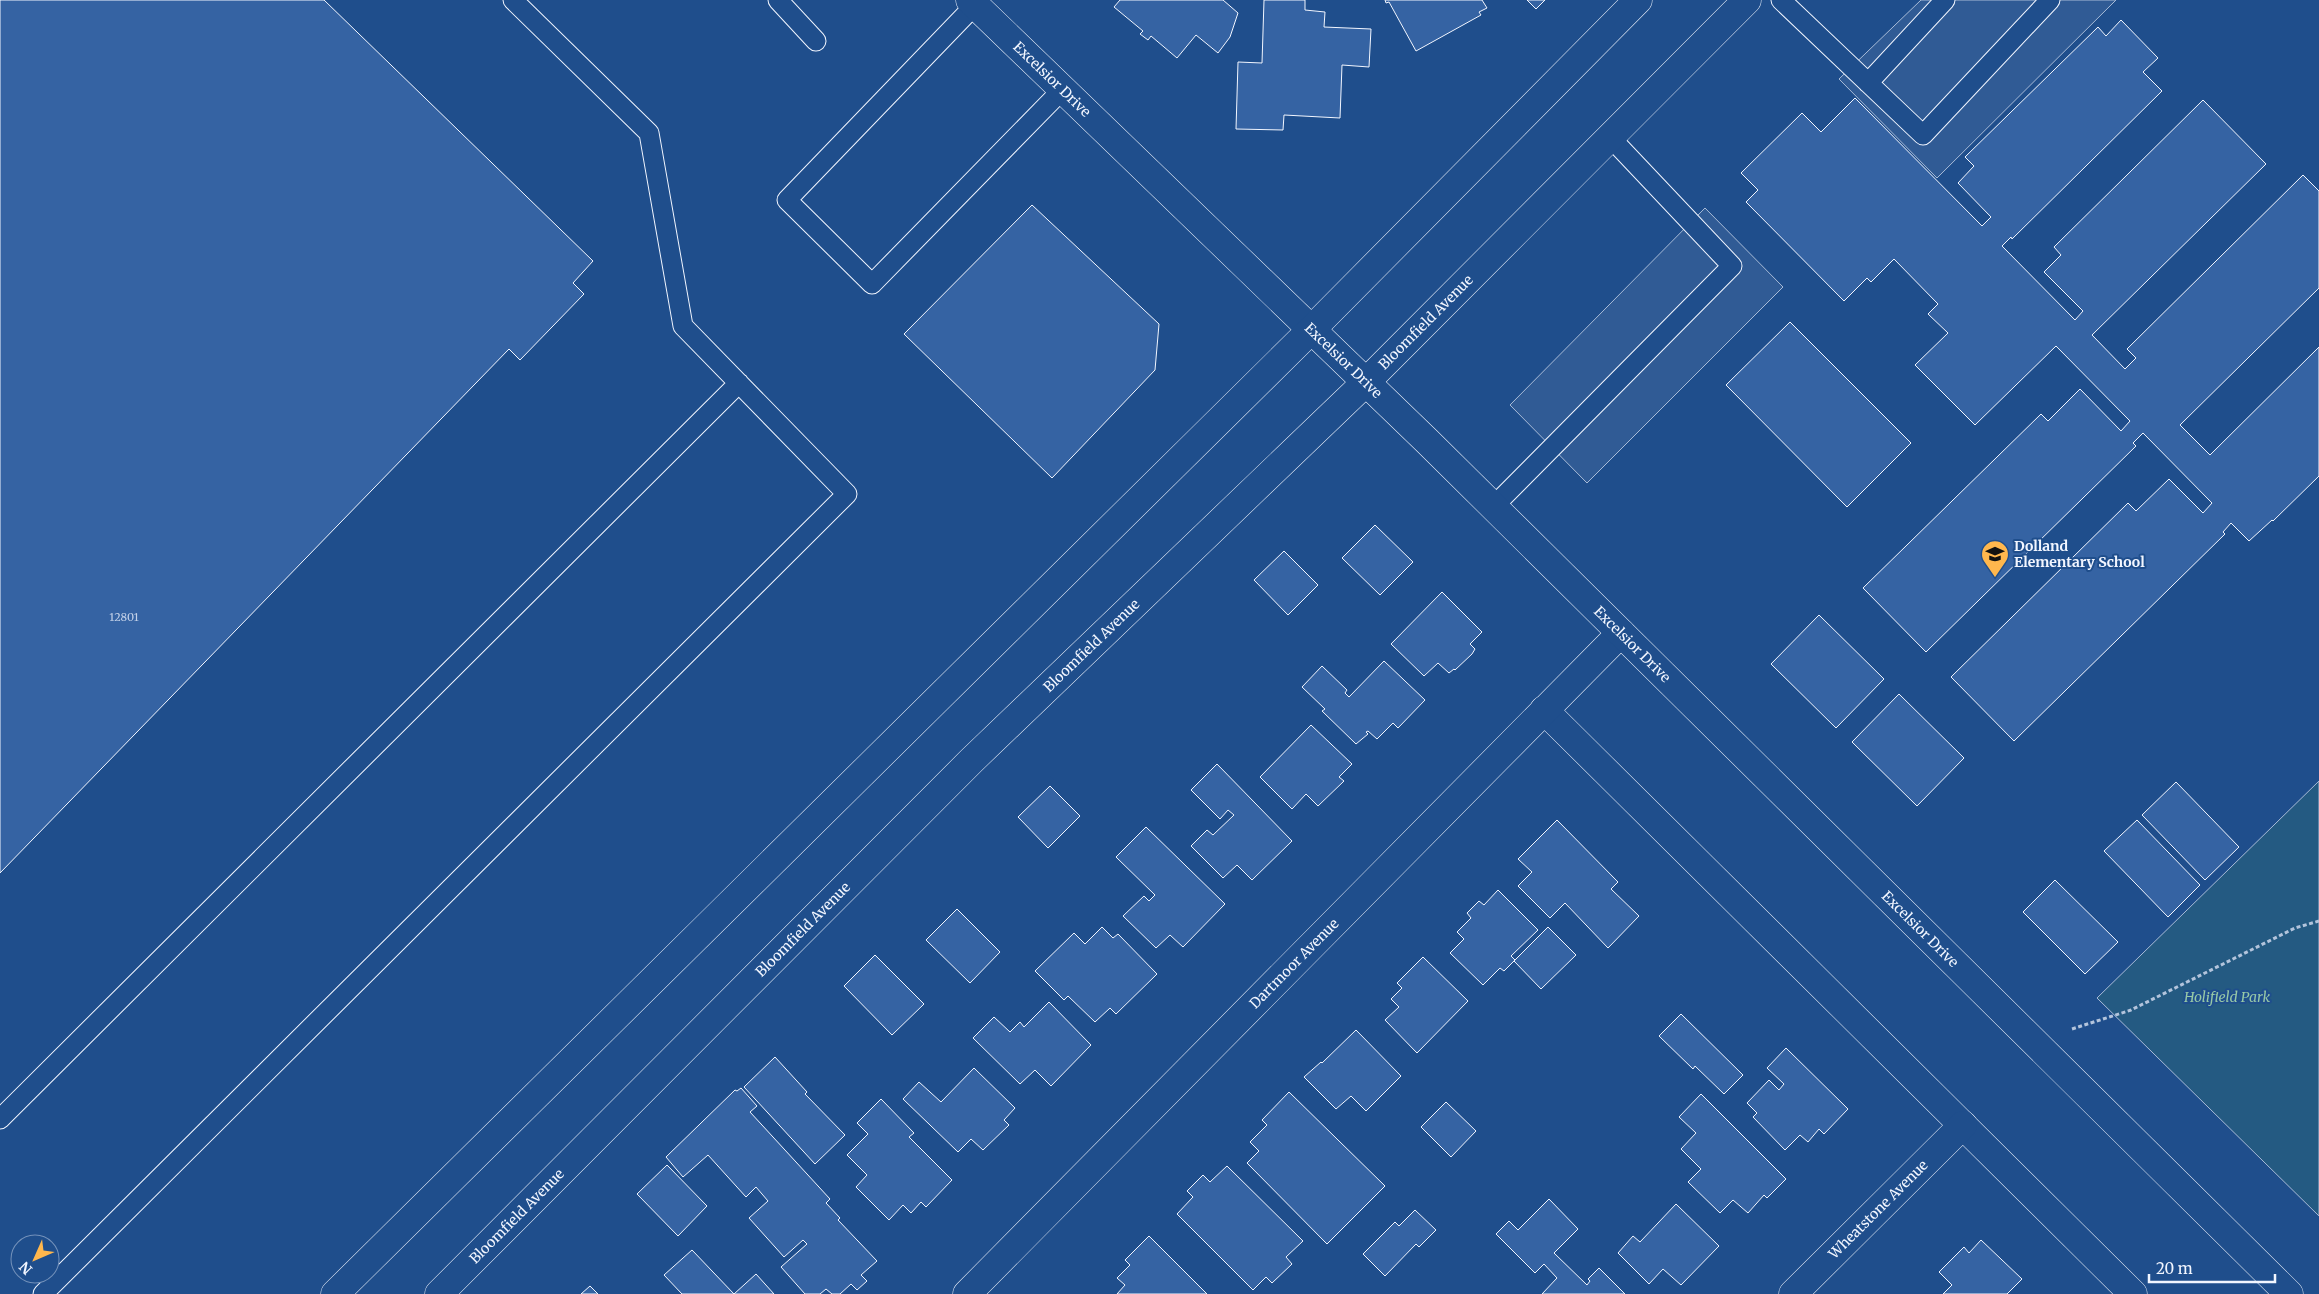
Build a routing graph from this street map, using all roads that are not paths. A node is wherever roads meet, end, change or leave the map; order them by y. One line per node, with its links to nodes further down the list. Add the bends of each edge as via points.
1 (513, 0): 14 (lane, via 649,133 683,326)
2 (778, 0): 9 (lane)
3 (1638, 0): 13 (main road)
4 (1747, 0): 12 (main road, Bloomfield Avenue)
5 (1781, 0): 10 (lane)
6 (1945, 0): 10 (lane)
7 (2050, 0): 10 (lane, via 1923,135)
8 (972, 2): 11 (main road, Excelsior Drive); 11 (lane, via 787,200 872,284)
9 (816, 41)
10 (1868, 82)
11 (1062, 90): 13 (main road, Excelsior Drive)
12 (1610, 137): 15 (main road, Bloomfield Avenue); 16 (lane, via 1732,266)
13 (1311, 330): 15 (main road, Excelsior Drive); 22 (main road)
14 (739, 383): 19 (lane); 21 (lane, via 847,494)
15 (1365, 383): 16 (main road, Excelsior Drive); 23 (main road, Bloomfield Avenue, via 971,762)
16 (1493, 507): 17 (main road, Excelsior Drive)
17 (1621, 633): 18 (main road, Dartmoor Avenue); 27 (main road, Excelsior Drive)
18 (1544, 710): 20 (main road); 24 (main road, Dartmoor Avenue)
19 (0, 1119)
20 (1963, 1126): 25 (main road, Wheatstone Avenue); 26 (main road)
21 (43, 1294)
22 (335, 1294)
23 (439, 1294)
24 (967, 1294)
25 (1793, 1294)
26 (2133, 1294)
27 (2289, 1294)

